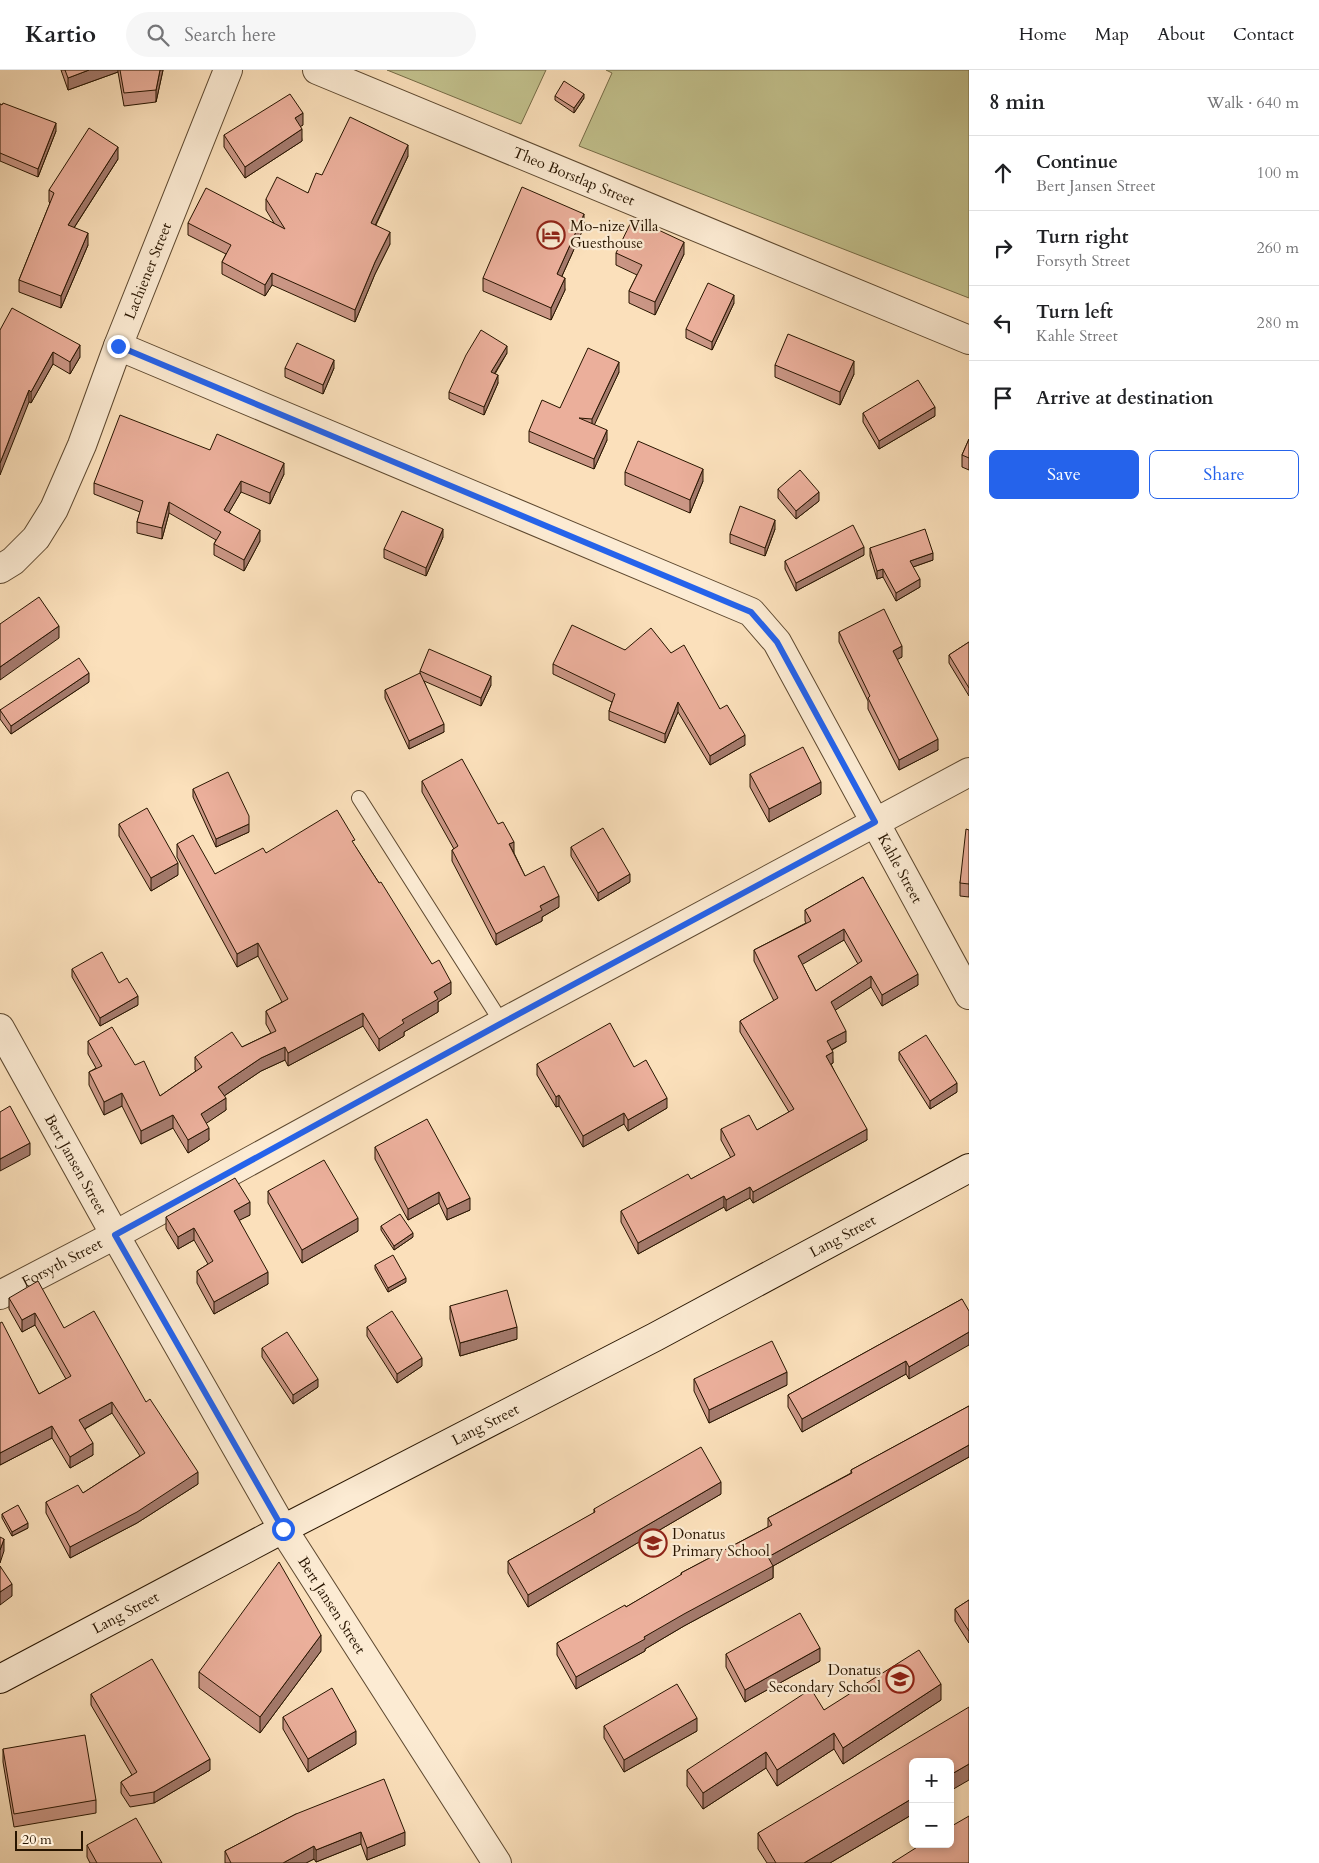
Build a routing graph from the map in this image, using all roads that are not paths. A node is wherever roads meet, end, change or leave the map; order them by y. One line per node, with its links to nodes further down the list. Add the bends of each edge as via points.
1 (228, 70): 4 (street, Lachiener Street)
2 (317, 70): 3 (street, Theo Borstlap Street)
3 (969, 340)
4 (118, 346): 5 (street, Lachiener Street, via 82,445 54,509 36,538); 8 (street, Kahle Street, via 751,612 777,642)
5 (0, 570)
6 (969, 772): 8 (street, Forsyth Street)
7 (359, 798): 10 (lane)
8 (875, 822): 9 (street, Kahle Street); 10 (street, Forsyth Street)
9 (969, 995)
10 (502, 1023): 13 (street, Forsyth Street)
11 (0, 1028): 13 (street, Bert Jansen Street)
12 (969, 1168): 15 (street, Lang Street, via 655,1337)
13 (115, 1235): 14 (street, Forsyth Street); 15 (street, Bert Jansen Street)
14 (0, 1295)
15 (283, 1529): 16 (street, Lang Street); 17 (street, Bert Jansen Street)
16 (0, 1679)
17 (495, 1862)

